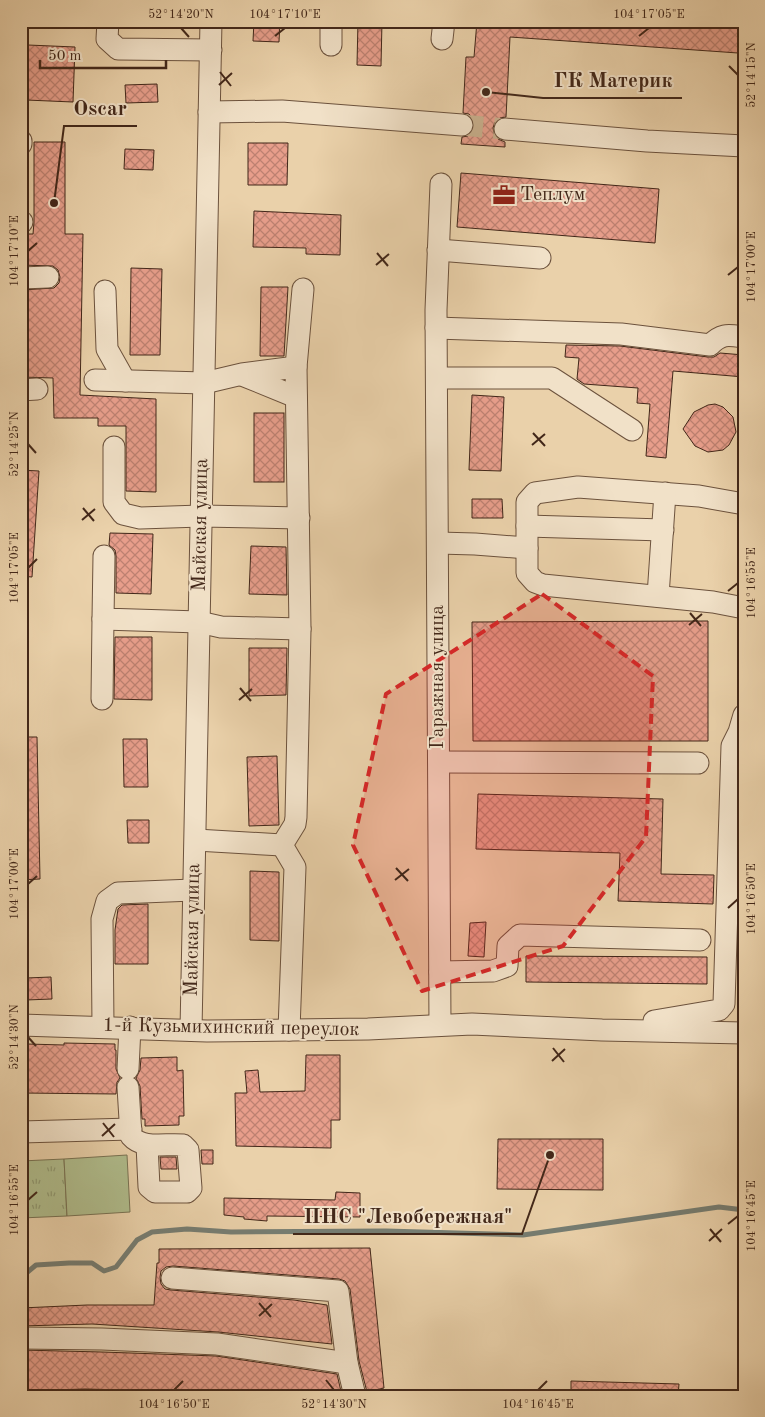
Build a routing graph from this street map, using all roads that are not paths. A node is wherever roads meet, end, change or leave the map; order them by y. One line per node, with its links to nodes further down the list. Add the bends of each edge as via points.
1 (108, 21): 5 (street, via 107,39 118,49)
2 (211, 21): 5 (street, Майская улица)
3 (331, 21): 4 (street)
4 (331, 45)
5 (211, 50): 6 (street, Майская улица)
6 (209, 112): 7 (street, via 282,111); 26 (street, Майская улица)
7 (462, 125)
8 (505, 129): 9 (street)
9 (744, 146)
10 (441, 184): 11 (street, Гаражная улица)
11 (438, 250): 12 (street); 17 (street, Гаражная улица)
12 (540, 258)
13 (48, 277): 14 (street)
14 (21, 278)
15 (303, 289): 21 (street)
16 (105, 291): 25 (street, via 107,349)
17 (436, 328): 19 (street, via 621,334); 23 (street, Гаражная улица)
18 (744, 337): 19 (street, via 718,337)
19 (710, 345): 20 (street)
20 (744, 350)
21 (296, 367): 22 (street); 27 (street)
22 (242, 374): 26 (street); 27 (street)
23 (437, 378): 28 (street, via 552,378); 36 (street, Гаражная улица)
24 (95, 380): 25 (street)
25 (125, 381): 26 (street)
26 (204, 383): 32 (street, Майская улица)
27 (296, 397): 33 (street)
28 (632, 430)
29 (114, 447): 32 (street, via 114,502 123,514 140,518)
30 (665, 494): 31 (street); 34 (street, via 578,487 535,493 527,502); 35 (street)
31 (744, 504)
32 (200, 516): 33 (street); 42 (street, Майская улица)
33 (299, 518): 43 (street)
34 (527, 526): 35 (street); 37 (street)
35 (663, 530): 39 (street)
36 (438, 543): 37 (street); 46 (street, Гаражная улица)
37 (527, 548): 39 (street, via 527,573 543,585)
38 (104, 556): 41 (street)
39 (658, 596): 40 (street)
40 (744, 608)
41 (103, 619): 42 (street); 44 (street)
42 (199, 622): 43 (street, via 221,627); 48 (street, Майская улица)
43 (300, 629): 49 (street, via 296,824)
44 (102, 699)
45 (744, 716): 59 (street, via 732,746 724,1004 719,1010)
46 (439, 762): 47 (street); 52 (street, Гаражная улица)
47 (698, 763)
48 (196, 840): 49 (street); 50 (street, Майская улица)
49 (282, 845): 58 (street, via 295,867)
50 (193, 890): 55 (street, via 118,893 107,901 102,919); 57 (street, Майская улица)
51 (700, 940): 52 (street, via 520,935 508,946 507,966 493,971)
52 (440, 972): 54 (street, Гаражная улица)
53 (21, 1024): 55 (street, 1-й Кузьмихинский переулок)
54 (440, 1025): 58 (street, 1-й Кузьмихинский переулок); 59 (street, 1-й Кузьмихинский переулок)
55 (103, 1026): 56 (street, 1-й Кузьмихинский переулок)
56 (130, 1028): 57 (street, 1-й Кузьмихинский переулок); 61 (street)
57 (191, 1030): 58 (street, 1-й Кузьмихинский переулок)
58 (289, 1030)
59 (602, 1030): 60 (street)
60 (744, 1033)
61 (131, 1129): 62 (street); 63 (street, via 131,1136 136,1142)
62 (21, 1132)
63 (147, 1145)
64 (172, 1278): 66 (street, via 338,1291)
65 (21, 1338): 66 (street, via 217,1344)
66 (347, 1362): 67 (street)
67 (355, 1396)

